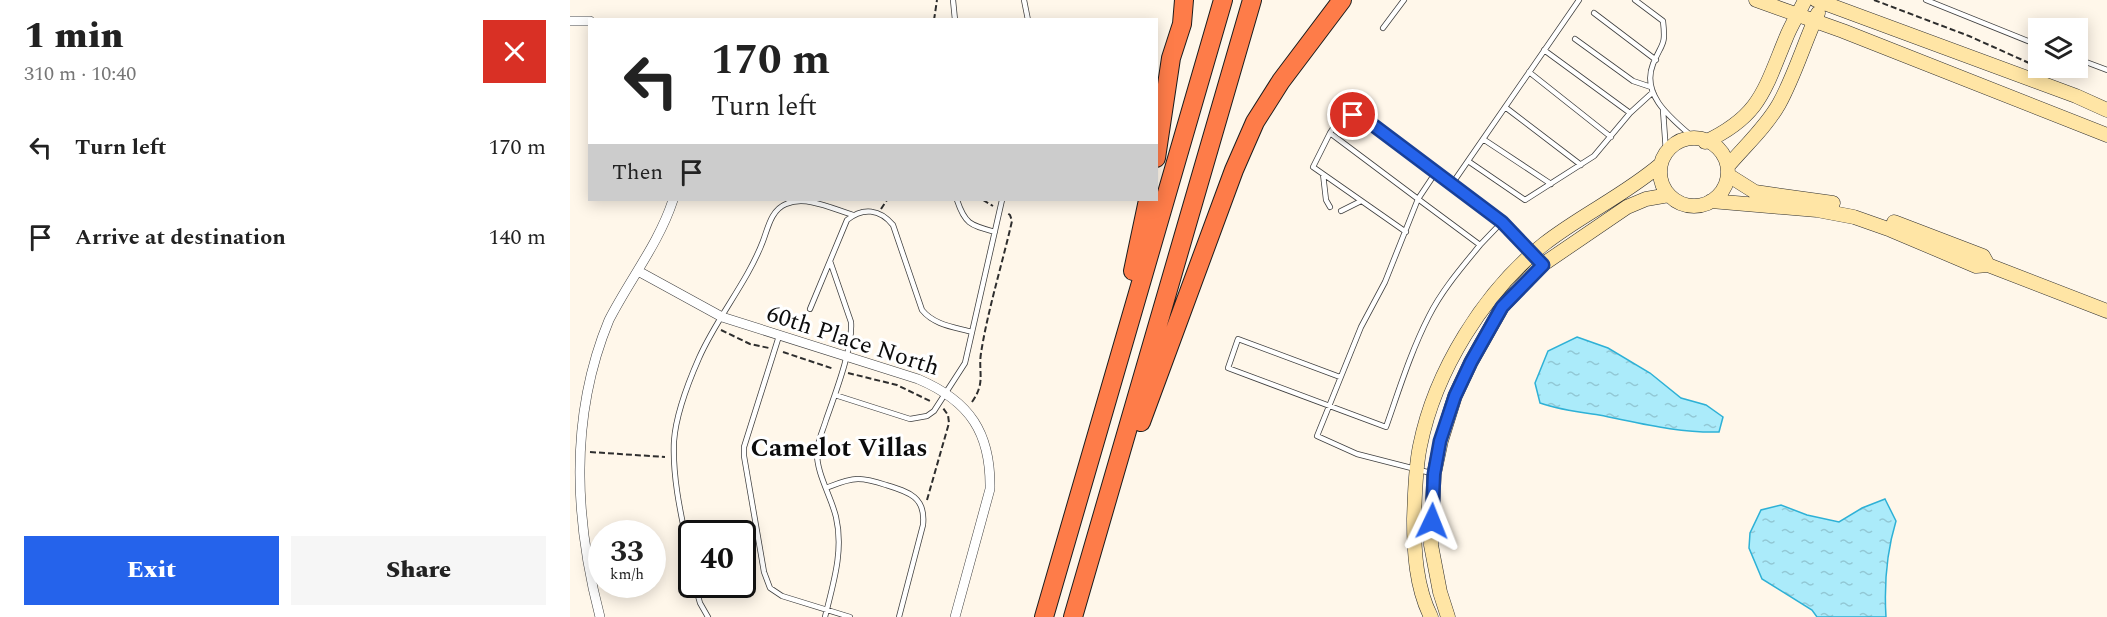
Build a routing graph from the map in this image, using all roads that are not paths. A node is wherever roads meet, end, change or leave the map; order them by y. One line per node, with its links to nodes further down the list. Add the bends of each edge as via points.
1 (953, 0): 17 (lane)
2 (1024, 0): 18 (lane)
3 (1172, 0): 26 (highway)
4 (1184, 0): 26 (highway, via 1182,24)
5 (1223, 0): 79 (highway)
6 (1252, 0): 81 (highway)
7 (1342, 0): 81 (highway, via 1281,81 1251,130 1139,428)
8 (1404, 0): 22 (lane)
9 (1579, 0): 25 (lane)
10 (1635, 0): 27 (lane, via 1663,21 1665,41)
11 (1756, 0): 16 (street)
12 (1804, 0): 16 (street)
13 (1926, 0): 24 (lane)
14 (1821, 1): 21 (street); 34 (street)
15 (1594, 13): 27 (lane)
16 (1798, 16): 21 (street); 40 (street, via 1762,96 1752,109 1738,124)
17 (955, 18)
18 (1028, 18)
19 (570, 21): 20 (street)
20 (588, 21)
21 (1814, 21): 37 (street); 45 (street, via 1778,105)
22 (1383, 28)
23 (1575, 39): 31 (lane)
24 (2028, 41)
25 (1544, 50): 30 (lane); 35 (lane)
26 (1171, 58): 41 (highway)
27 (1656, 60): 31 (lane, via 1652,66)
28 (2088, 63): 29 (lane)
29 (2107, 70)
30 (1529, 72): 32 (lane); 38 (lane)
31 (1652, 90): 33 (lane); 35 (lane)
32 (1505, 107): 39 (lane); 44 (lane)
33 (1663, 110): 40 (lane); 42 (lane)
34 (2107, 110)
35 (1630, 113): 38 (lane)
36 (1330, 133): 46 (lane, via 1338,121 1353,115 1369,122); 47 (lane, via 1313,167); 51 (lane)
37 (2107, 135)
38 (1611, 137): 44 (lane)
39 (1483, 139): 43 (lane); 49 (lane)
40 (1700, 141): 42 (street, via 1679,142); 45 (street, via 1719,149)
41 (1158, 145)
42 (1663, 158): 50 (street, via 1660,181); 66 (street, via 1644,178 1544,244)
43 (1468, 161): 48 (lane); 49 (lane, via 1525,200)
44 (1581, 165): 49 (lane)
45 (1728, 170): 57 (street, via 1724,190); 60 (street, via 1755,192 1824,201)
46 (1436, 172): 48 (lane); 51 (lane)
47 (1323, 174): 56 (lane); 58 (lane)
48 (1452, 184): 62 (lane)
49 (1551, 184)
50 (1669, 195): 57 (street, via 1683,204); 66 (street, via 1627,207)
51 (1418, 199): 64 (lane); 65 (lane)
52 (673, 201): 68 (street)
53 (957, 201): 63 (lane, via 968,222)
54 (1002, 201): 63 (lane)
55 (1148, 201): 79 (highway)
56 (1361, 201): 59 (lane); 64 (lane)
57 (1711, 201): 60 (street)
58 (1330, 207)
59 (1341, 211)
60 (1860, 214): 70 (street, via 1977,266 1988,265)
61 (853, 215): 67 (lane, via 846,220); 71 (lane, via 803,201 780,207 744,282); 72 (lane, via 869,211 888,219 927,316)
62 (1502, 222): 65 (lane); 66 (lane)
63 (995, 232): 72 (lane)
64 (1406, 232): 75 (lane)
65 (1480, 245): 78 (lane, via 1430,314 1386,427)
66 (1538, 260): 80 (street, via 1512,275 1478,315 1454,353 1437,390); 82 (street, via 1502,307 1471,362 1440,441)
67 (830, 261): 69 (lane); 74 (lane, via 851,322 852,337)
68 (638, 271): 71 (street, 60th Place North); 87 (street, via 596,350 580,405 576,451 578,505)
69 (810, 309)
70 (2107, 310)
71 (722, 317): 73 (street, 60th Place North); 84 (lane, via 699,357 674,440)
72 (972, 332): 76 (lane, via 965,363)
73 (779, 336): 74 (street, 60th Place North); 86 (lane, via 744,456 766,582 776,593)
74 (845, 356): 76 (street, 60th Place North, via 918,379); 77 (lane)
75 (1340, 378): 78 (lane); 78 (lane, via 1239,339 1228,368)
76 (946, 393): 77 (lane, via 934,411 919,419); 92 (street, 60th Place North, via 975,423 987,450 990,469 988,501)
77 (835, 395): 83 (lane, via 817,451)
78 (1329, 406): 80 (lane, via 1317,436 1358,454)
79 (1090, 458): 93 (highway)
80 (1416, 470): 82 (lane); 95 (street, via 1414,538 1419,585)
81 (1115, 474): 94 (highway)
82 (1434, 474): 96 (street, via 1431,545)
83 (826, 488): 86 (lane, via 839,548); 91 (lane, via 847,480 868,479 912,494 922,507 923,525)
84 (684, 520)
85 (699, 598): 88 (lane)
86 (826, 610): 89 (lane); 90 (lane)
87 (600, 617)
88 (708, 617)
89 (825, 617)
90 (850, 617)
91 (899, 617)
92 (955, 617)
93 (1044, 617)
94 (1074, 617)
95 (1431, 617)
96 (1448, 617)

